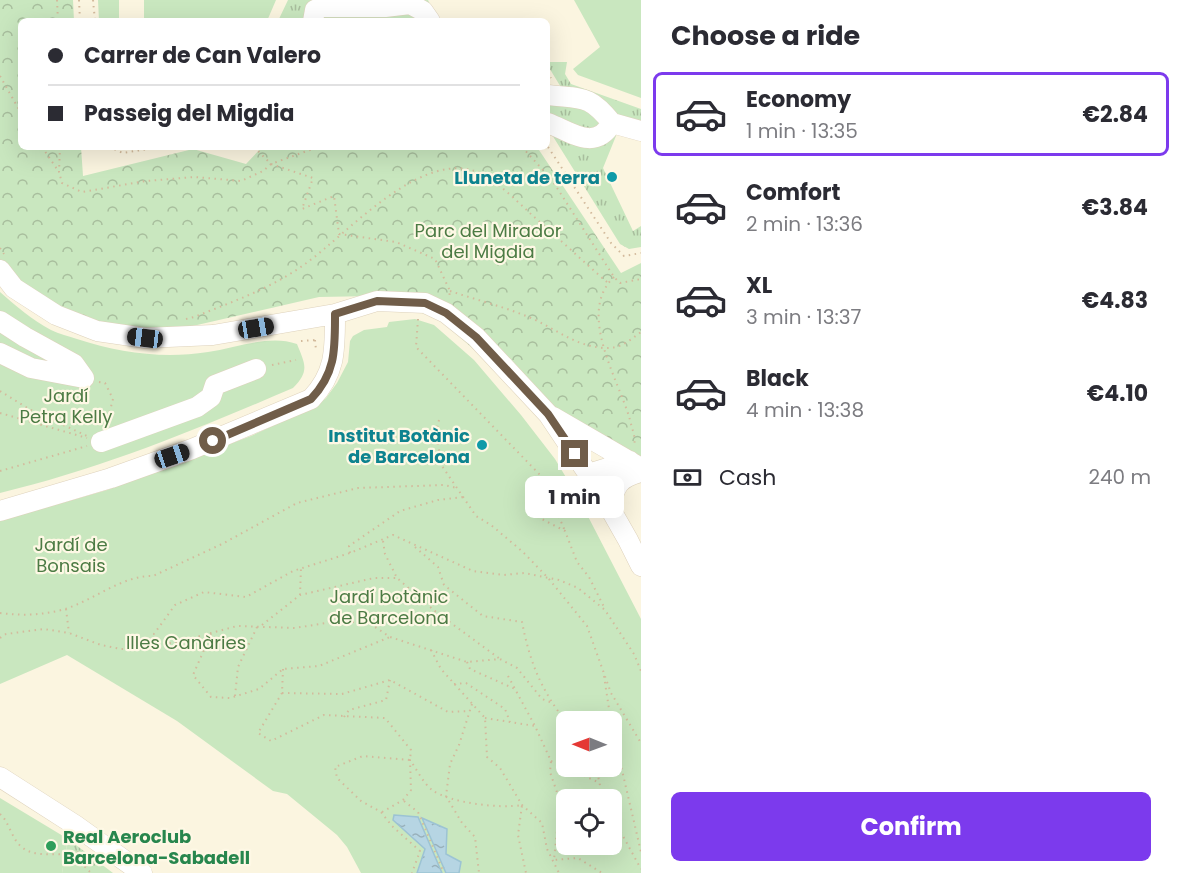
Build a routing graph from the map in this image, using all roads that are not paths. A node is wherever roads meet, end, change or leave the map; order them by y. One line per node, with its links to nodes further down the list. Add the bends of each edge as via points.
1 (314, 18): 2 (street, via 315,10 321,7 410,4)
2 (428, 18)
3 (550, 94): 4 (street, via 590,100)
4 (612, 123): 5 (street, via 600,137 586,138); 6 (street)
5 (550, 124)
6 (641, 131)
7 (5, 266): 8 (street, via 14,288 56,315 116,334 145,338 213,335)
8 (335, 314): 12 (street, via 377,301 425,303 446,313 476,337); 17 (street, via 334,360 322,387 311,399 192,449)
9 (0, 321): 10 (street, via 74,364 84,378 31,368)
10 (0, 353)
11 (256, 369): 13 (street, via 215,385 211,397 197,407)
12 (548, 414): 14 (street); 15 (street)
13 (101, 442)
14 (637, 467): 15 (street); 16 (street, via 615,488)
15 (588, 474): 16 (street)
16 (609, 507): 18 (street)
17 (0, 511)
18 (641, 566)
19 (0, 777): 20 (street)
20 (142, 873)

